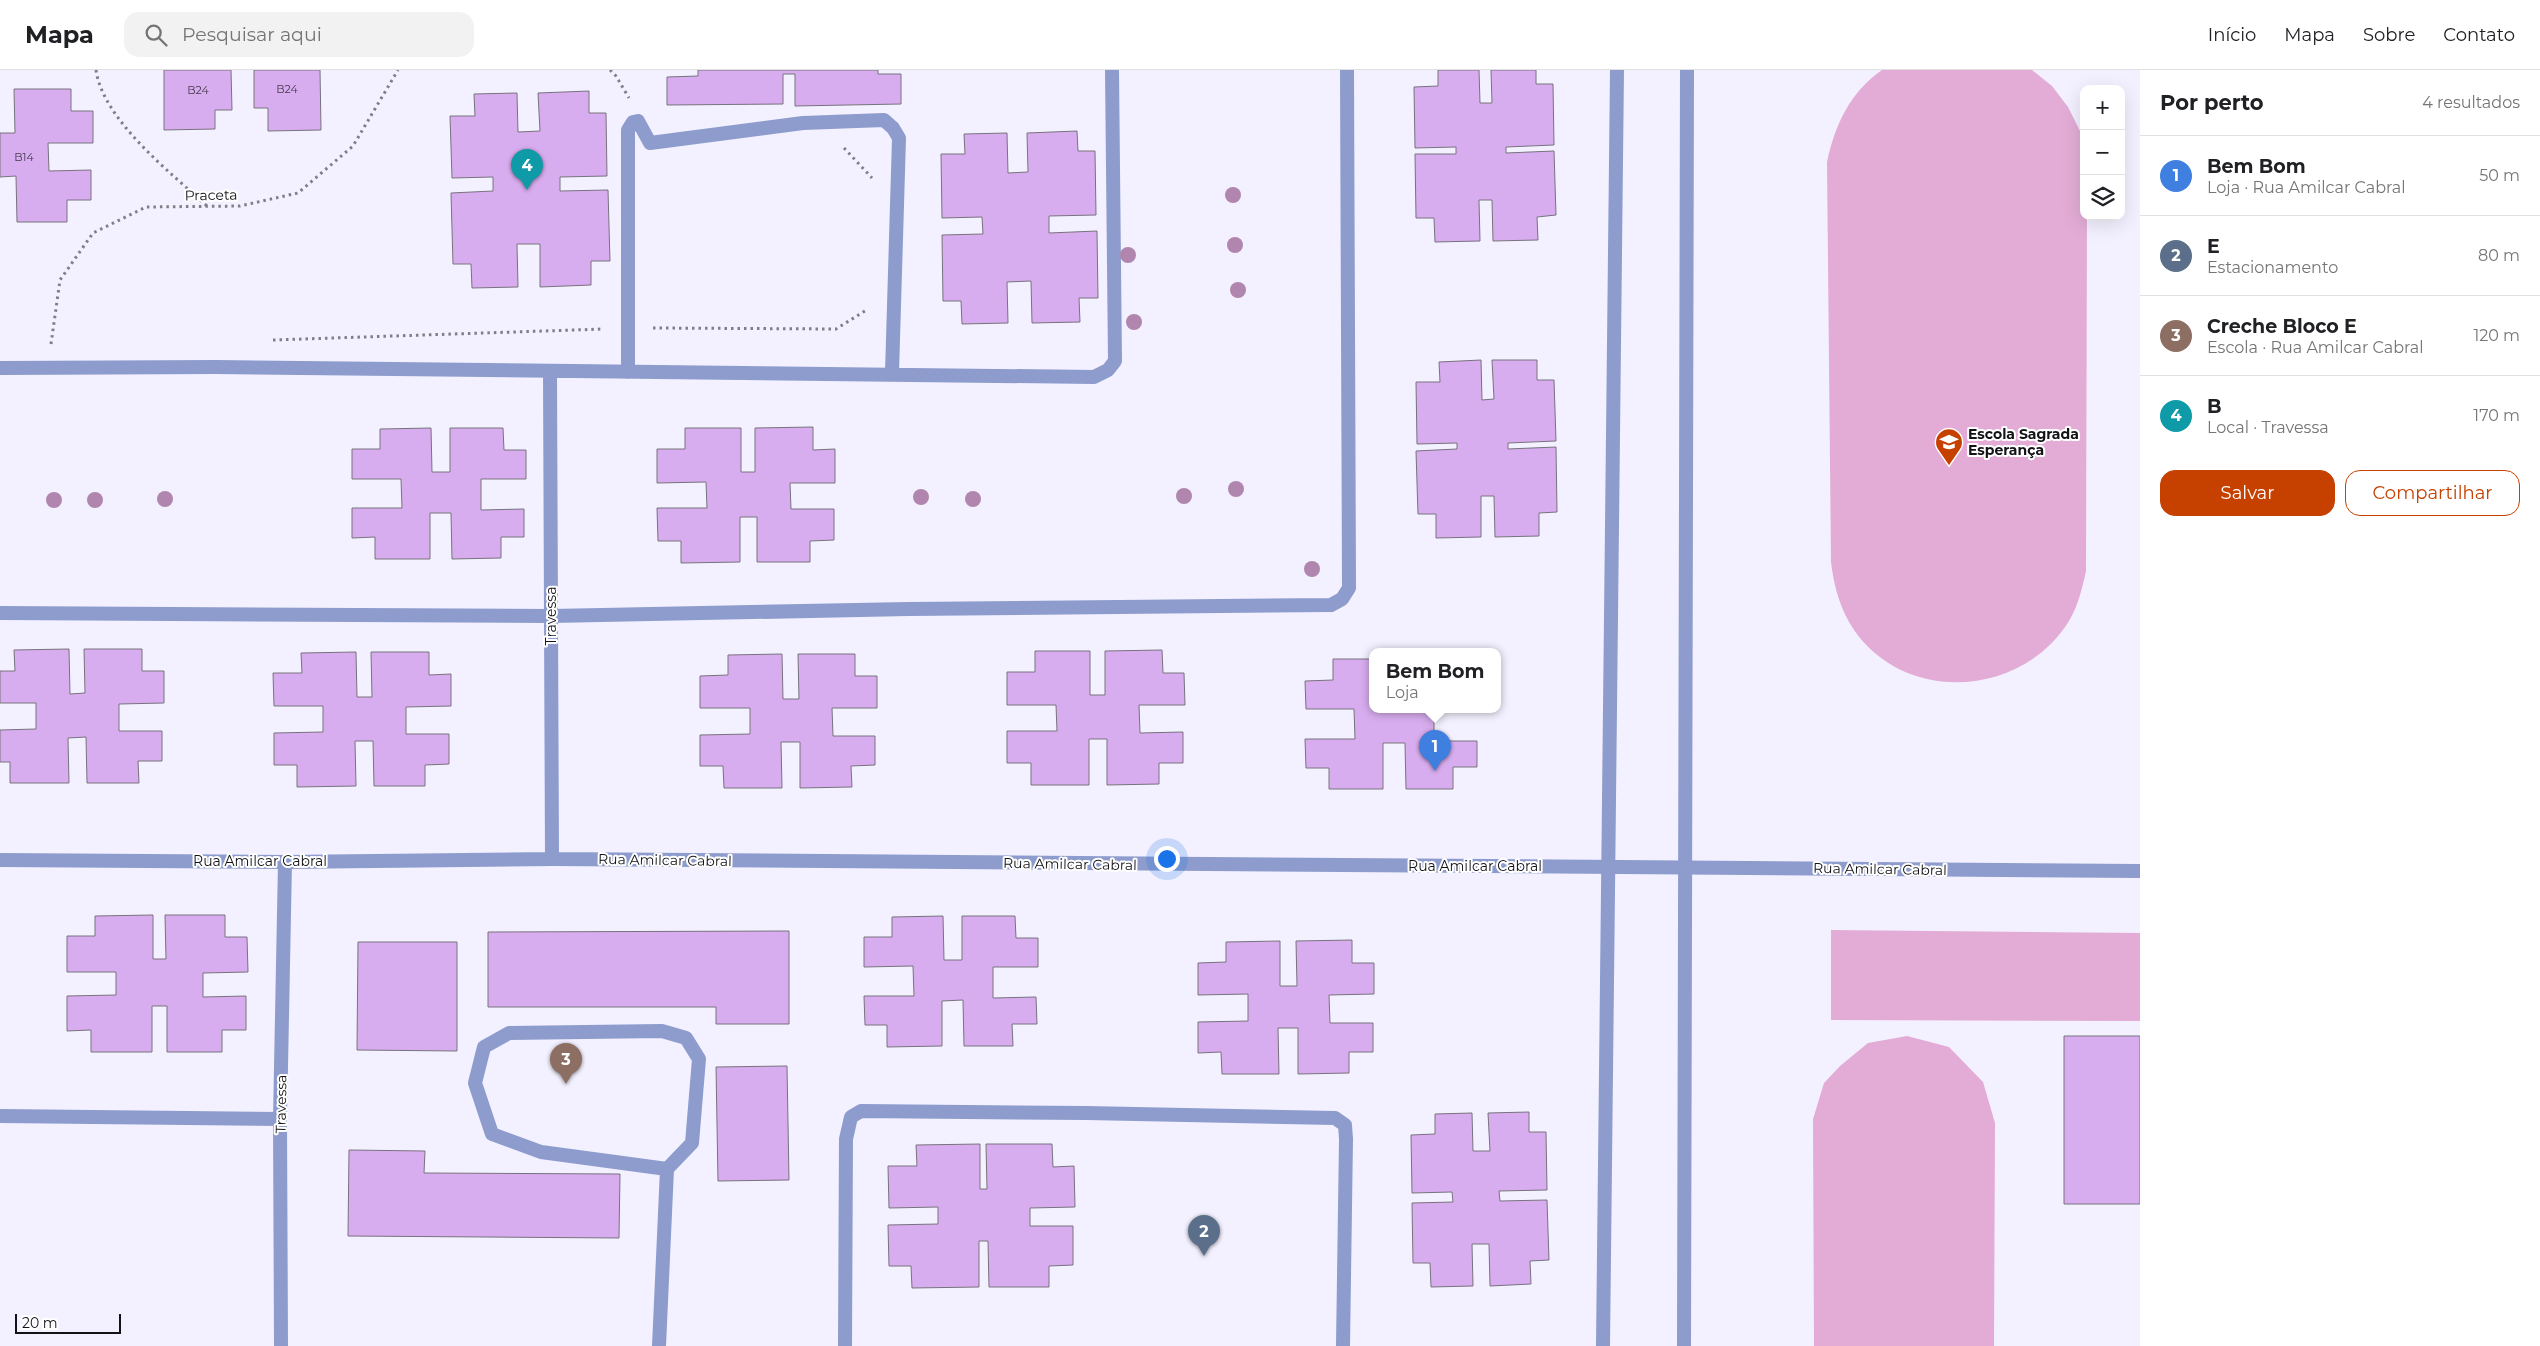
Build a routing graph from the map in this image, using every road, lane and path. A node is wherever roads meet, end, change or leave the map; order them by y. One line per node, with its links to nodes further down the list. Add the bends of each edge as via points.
1 (96, 70): 9 (path, via 98,82 122,125)
2 (398, 70): 9 (path, Praceta, via 353,146 298,193 240,206)
3 (1112, 70): 19 (street, via 1115,361 1108,370 1094,377)
4 (1347, 70): 21 (street, via 1349,588 1342,599 1330,605)
5 (1617, 70): 25 (street)
6 (1687, 70): 26 (street)
7 (839, 145): 8 (path, via 872,178)
8 (872, 188)
9 (207, 207): 15 (path, Praceta, via 146,207 93,233 60,280)
10 (872, 307): 11 (path, via 836,329)
11 (628, 328): 12 (path); 18 (street); 19 (street, via 628,130 633,122 638,121 650,143 803,123 884,120 898,138)
12 (270, 340)
13 (42, 346): 15 (path)
14 (60, 346): 15 (path)
15 (50, 347)
16 (0, 368): 17 (street, via 216,367)
17 (550, 372): 18 (street); 21 (street, Travessa)
18 (628, 372): 19 (street)
19 (892, 373)
20 (0, 613): 21 (street)
21 (551, 616): 22 (street, Travessa)
22 (552, 859): 24 (street, Rua Amilcar Cabral); 25 (street, Rua Amilcar Cabral)
23 (0, 860): 24 (street, Rua Amilcar Cabral)
24 (285, 862): 29 (street, Travessa)
25 (1608, 867): 26 (street, Rua Amilcar Cabral); 35 (street)
26 (1685, 867): 27 (street, Rua Amilcar Cabral); 36 (street)
27 (2140, 871)
28 (0, 1116): 29 (street)
29 (280, 1119): 31 (street, Travessa)
30 (667, 1169): 30 (street, via 541,1152 492,1134 475,1083 484,1047 509,1033 662,1031 686,1038 699,1059 692,1143); 32 (street)
31 (281, 1346)
32 (659, 1346)
33 (845, 1346): 34 (street, via 846,1139 851,1117 861,1112 1335,1118 1344,1125)
34 (1343, 1346)
35 (1603, 1346)
36 (1684, 1346)

